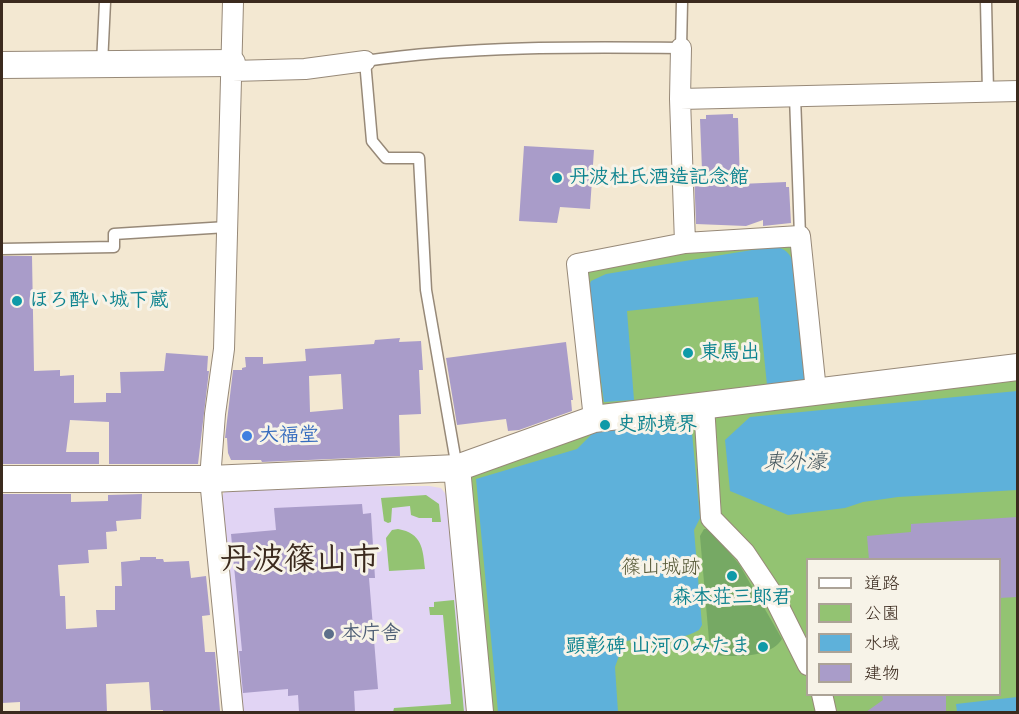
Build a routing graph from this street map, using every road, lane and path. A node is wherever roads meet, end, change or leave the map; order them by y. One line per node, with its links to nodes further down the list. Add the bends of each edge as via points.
1 (105, 2): 8 (lane)
2 (233, 2): 9 (street)
3 (682, 2): 5 (lane)
4 (986, 2): 11 (lane)
5 (681, 48): 6 (lane, via 545,46); 13 (street)
6 (365, 61): 9 (street, via 305,69); 22 (lane, via 372,141 386,158 419,158 426,290)
7 (2, 64): 8 (street)
8 (102, 64): 9 (street)
9 (232, 67): 14 (street)
10 (1017, 91): 11 (street)
11 (988, 92): 12 (street)
12 (795, 96): 13 (street); 15 (lane)
13 (680, 99): 16 (street)
14 (227, 227): 17 (lane, via 114,234 114,247); 24 (street, via 224,349)
15 (800, 236): 16 (street); 19 (street)
16 (685, 243): 21 (street, via 577,264)
17 (2, 249)
18 (1017, 367): 19 (street)
19 (816, 391): 20 (street)
20 (704, 405): 21 (street); 25 (street, via 711,518 745,553)
21 (594, 419): 22 (street)
22 (457, 468): 24 (street); 28 (street)
23 (2, 479): 24 (street)
24 (210, 479): 27 (street)
25 (805, 655)
26 (822, 696): 29 (street)
27 (233, 712)
28 (480, 712)
29 (826, 712)

